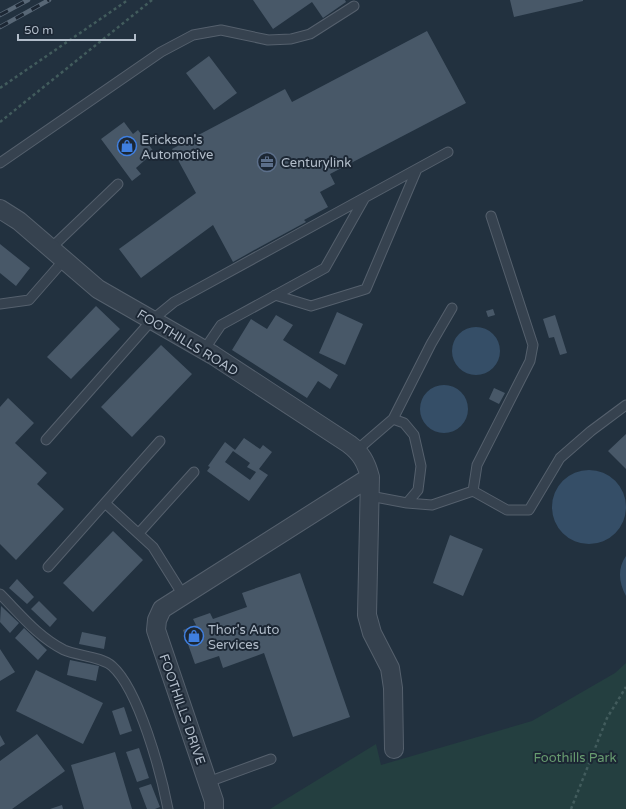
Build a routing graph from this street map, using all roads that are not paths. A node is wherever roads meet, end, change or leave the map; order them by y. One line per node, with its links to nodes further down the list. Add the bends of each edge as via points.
1 (354, 6): 3 (lane, via 310,34 291,39 268,40 221,30 193,35 161,52)
2 (448, 152): 4 (lane)
3 (0, 163)
4 (417, 169): 6 (lane); 11 (lane, via 366,289 311,306)
5 (118, 184): 9 (lane)
6 (364, 199): 11 (lane, via 325,268); 14 (lane, via 174,302)
7 (0, 209): 9 (street, FOOTHILLS ROAD, via 19,221)
8 (492, 216): 23 (lane, via 533,345 530,361 477,465)
9 (50, 249): 10 (street, FOOTHILLS ROAD)
10 (64, 260): 12 (lane, via 29,300); 14 (street, FOOTHILLS ROAD, via 98,289)
11 (275, 295): 15 (lane, via 221,325)
12 (0, 304)
13 (452, 308): 17 (lane)
14 (152, 320): 15 (street, FOOTHILLS ROAD); 18 (lane)
15 (204, 350): 20 (street, FOOTHILLS ROAD)
16 (626, 405): 23 (lane, via 591,430 560,458 529,510 507,510)
17 (393, 419): 20 (lane); 26 (lane, via 404,423 414,435 421,466 418,490)
18 (46, 440)
19 (160, 441): 25 (lane)
20 (357, 450): 22 (street, FOOTHILLS ROAD, via 365,460)
21 (194, 472): 27 (lane)
22 (370, 477): 24 (street, FOOTHILLS ROAD); 30 (street)
23 (473, 490): 26 (lane, via 432,505)
24 (370, 496): 26 (lane); 31 (street, FOOTHILLS ROAD, via 368,615 372,633 390,668 393,688)
25 (105, 502): 27 (lane); 28 (lane)
26 (407, 503)
27 (139, 533): 30 (lane, via 153,546)
28 (48, 567)
29 (0, 594): 34 (lane, via 41,636 65,650 111,665 123,679 138,709 163,783)
30 (183, 595): 33 (street, FOOTHILLS DRIVE, via 162,609 156,630)
31 (394, 749)
32 (270, 759): 33 (lane)
33 (208, 782): 35 (street, FOOTHILLS DRIVE)
34 (168, 809)
35 (214, 809)

